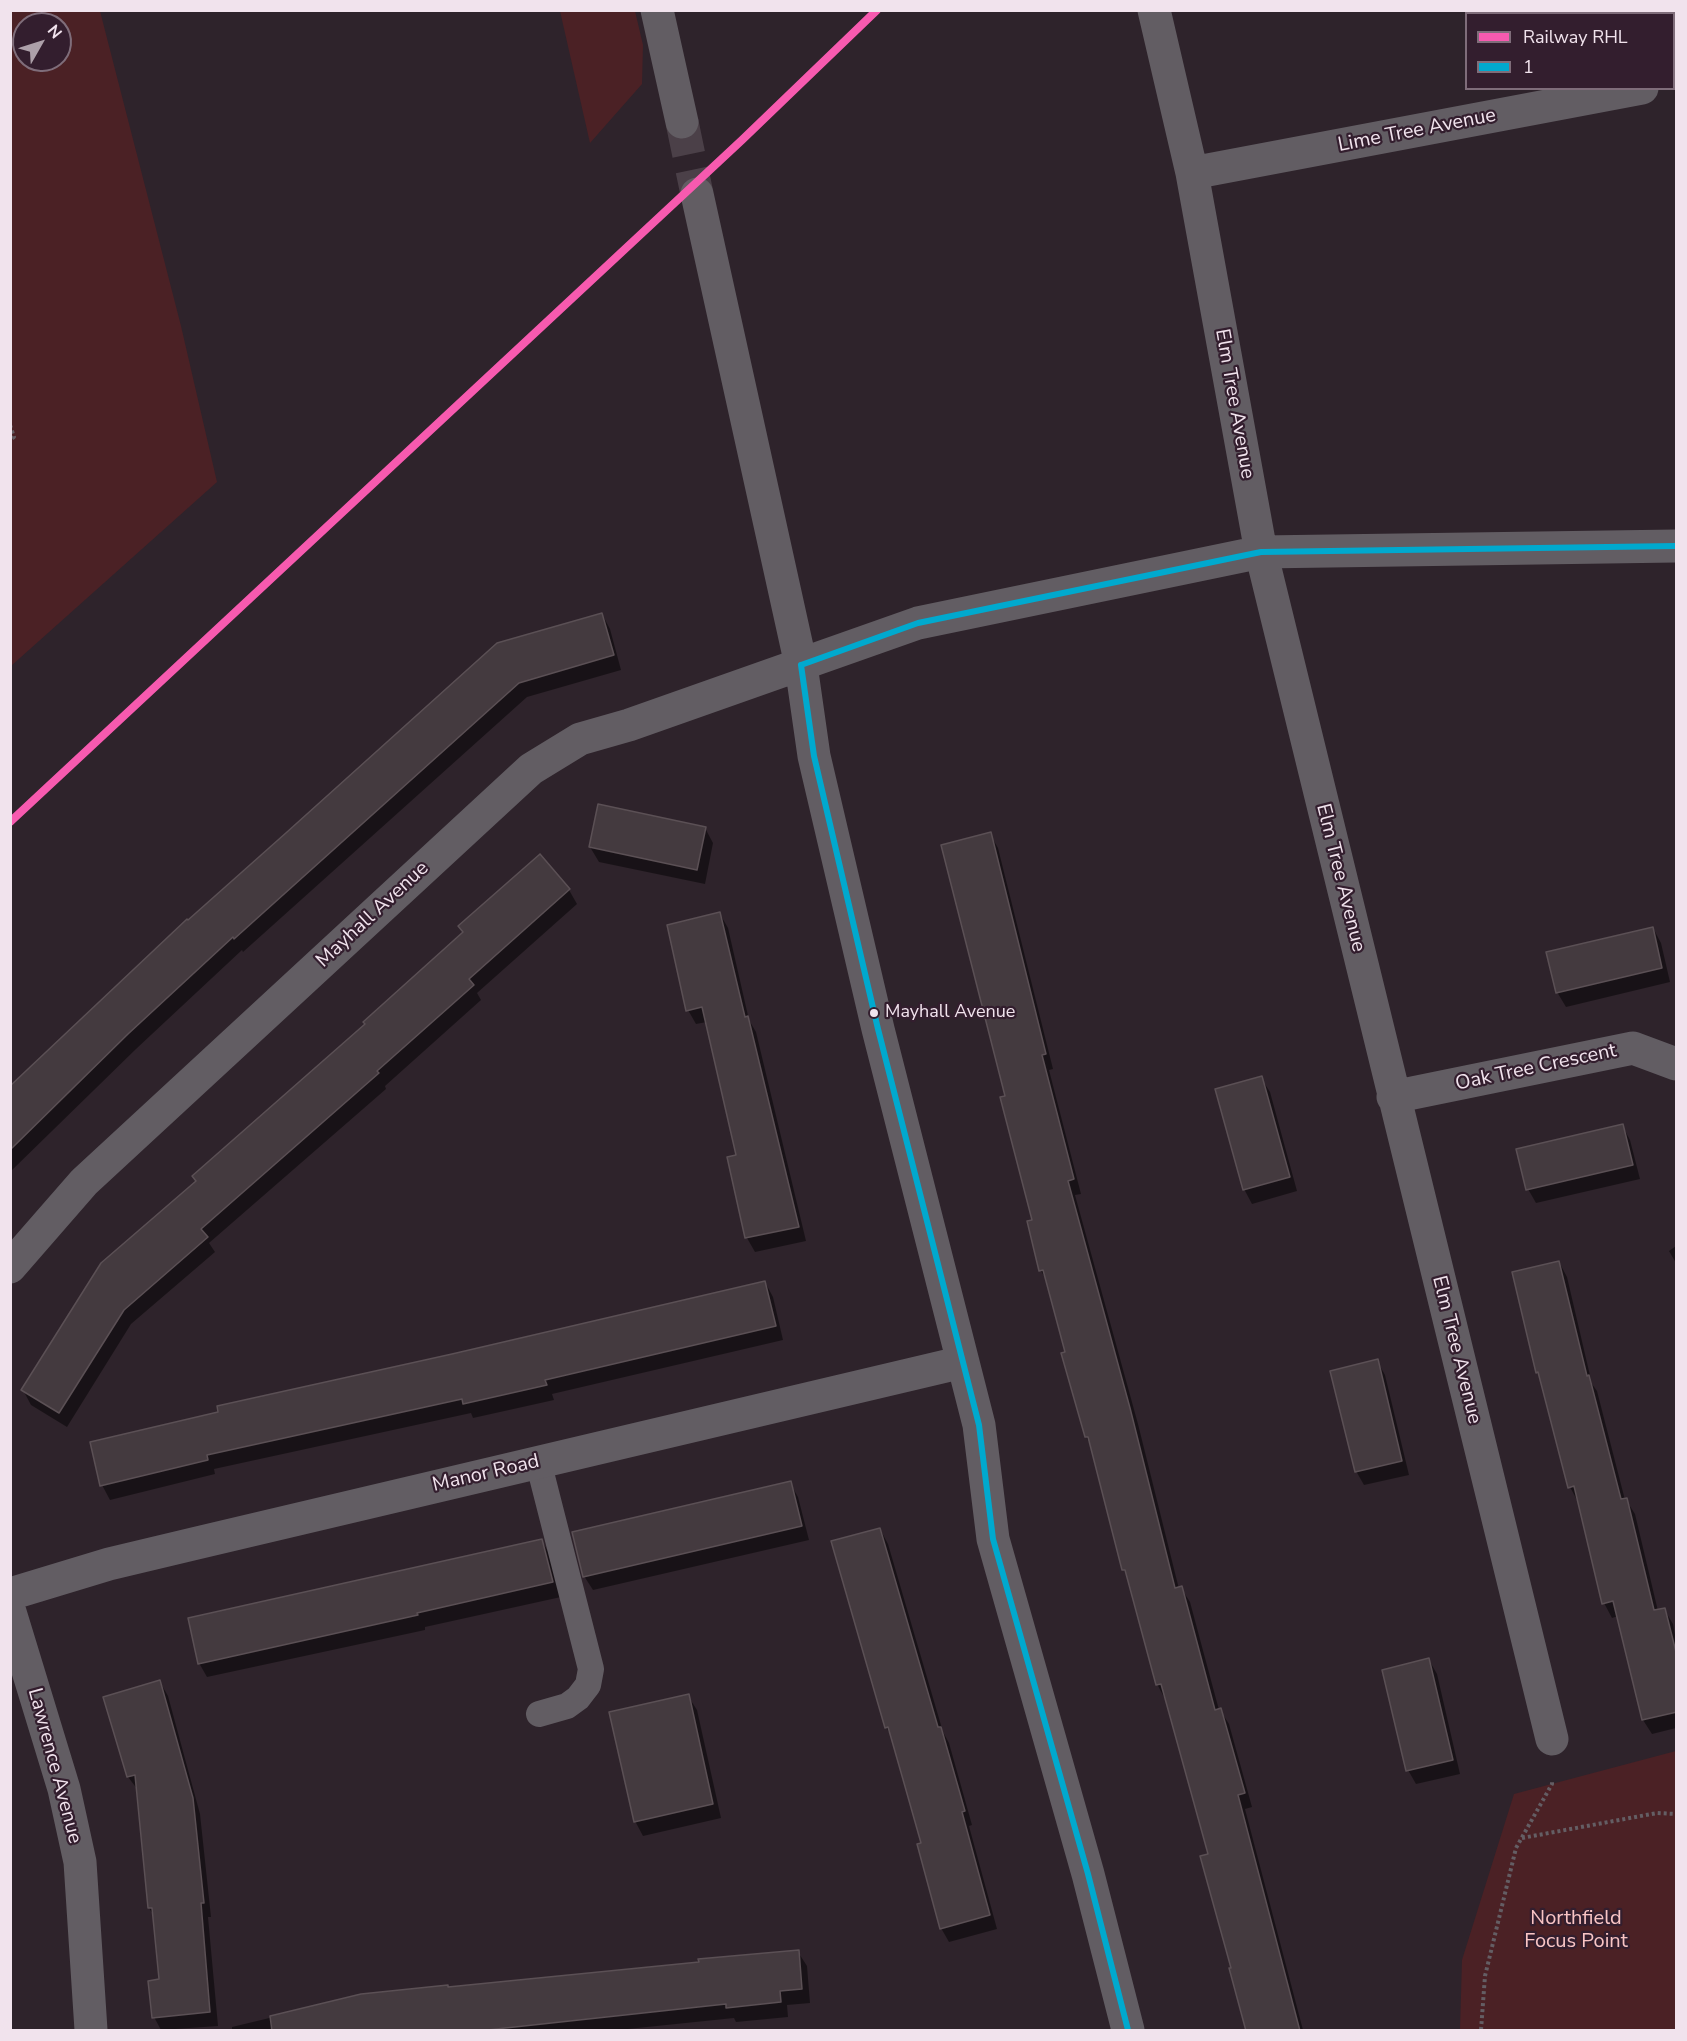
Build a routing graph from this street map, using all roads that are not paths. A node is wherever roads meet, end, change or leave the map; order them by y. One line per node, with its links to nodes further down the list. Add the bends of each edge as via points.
1 (657, 10): 5 (street)
2 (1154, 10): 6 (street, Elm Tree Avenue)
3 (1624, 90): 4 (street, Lime Tree Avenue)
4 (1598, 93): 6 (street, Lime Tree Avenue)
5 (682, 122)
6 (1192, 173): 9 (street, Elm Tree Avenue)
7 (697, 194): 10 (street)
8 (1677, 546): 9 (street, Mayhall Avenue)
9 (1261, 552): 10 (street, Mayhall Avenue, via 918,623); 12 (street, Elm Tree Avenue)
10 (801, 664): 13 (street, Mayhall Avenue, via 580,739 531,769 84,1182); 14 (street, via 814,756 878,1029)
11 (1677, 1064): 12 (street, Oak Tree Crescent, via 1633,1048)
12 (1393, 1097): 19 (street, Elm Tree Avenue)
13 (10, 1267)
14 (963, 1362): 15 (street, Manor Road); 20 (street, via 979,1425 993,1539 1088,1874)
15 (538, 1461): 16 (street, Manor Road, via 109,1564); 18 (lane, via 591,1669 588,1685 578,1698 567,1706)
16 (10, 1594)
17 (10, 1611): 21 (street, Lawrence Avenue, via 64,1789 80,1862)
18 (539, 1714)
19 (1552, 1739)
20 (1127, 2030)
21 (91, 2031)

